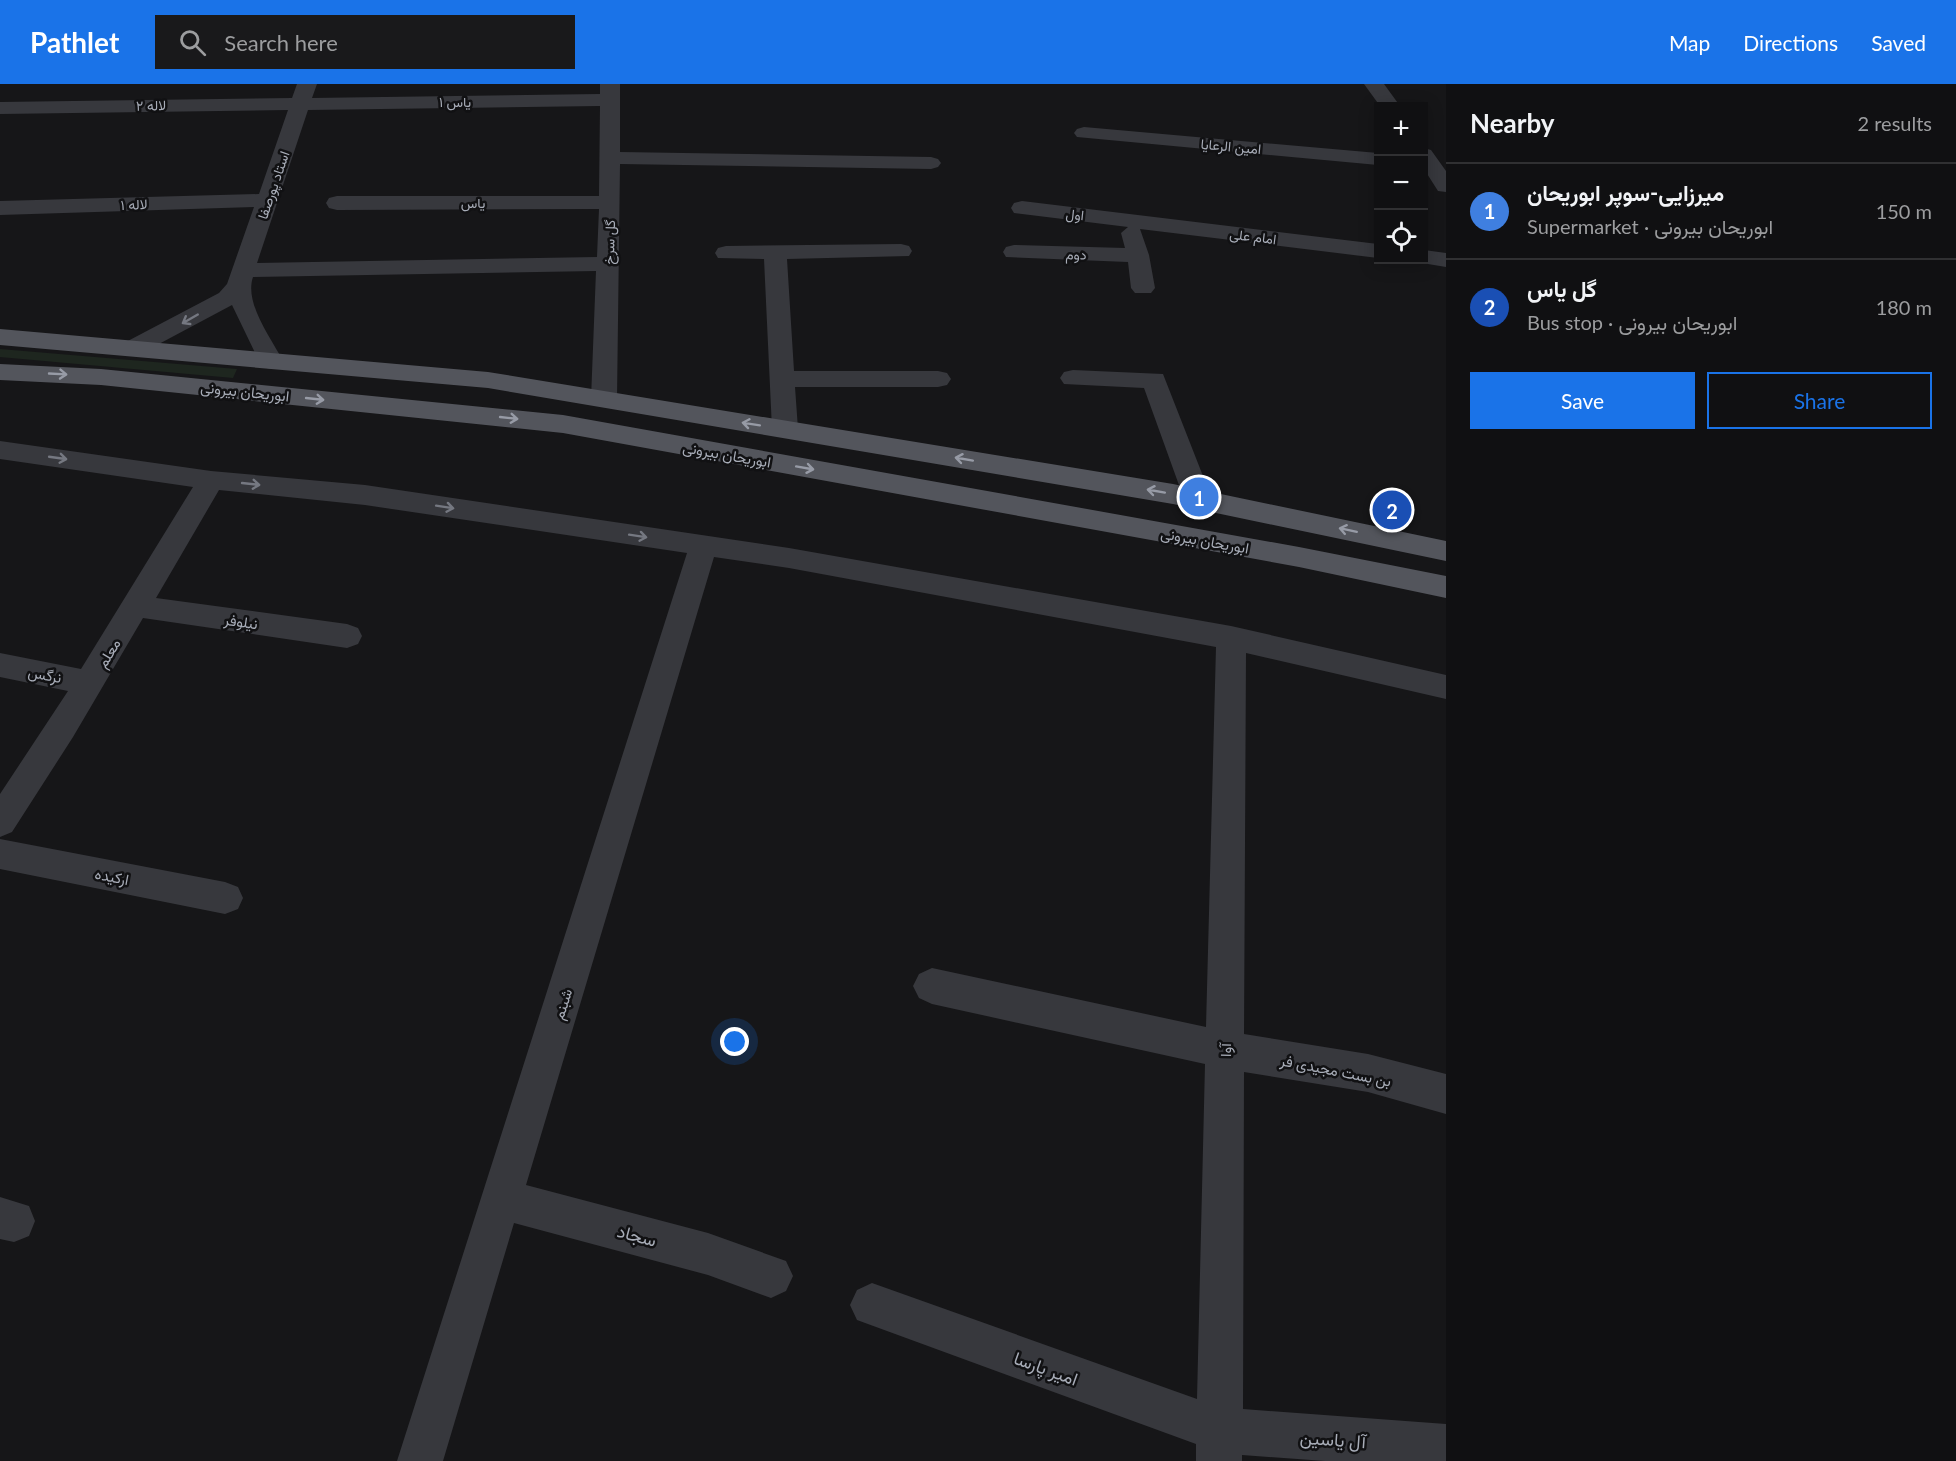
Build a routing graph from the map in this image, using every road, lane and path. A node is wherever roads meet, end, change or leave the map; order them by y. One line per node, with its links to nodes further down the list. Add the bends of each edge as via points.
1 (1374, 84): 4 (street)
2 (610, 92): 3 (street, یاس ۱); 7 (street, گل سرخ)
3 (304, 93): 5 (street, لاله ۲); 12 (street, استاد پورصفا)
4 (1387, 102)
5 (0, 108)
6 (1084, 133): 8 (street, امین الرعایا)
7 (611, 158): 10 (street); 13 (street, گل سرخ)
8 (1374, 159)
9 (1431, 161): 11 (street)
10 (931, 163)
11 (1446, 186)
12 (268, 200): 15 (street, لاله ۱); 27 (street, استاد پورصفا)
13 (610, 202): 14 (street, یاس); 26 (street, گل سرخ)
14 (336, 203)
15 (0, 208)
16 (1022, 208): 17 (street, اول)
17 (1128, 220): 19 (street, امام علی); 23 (street)
18 (901, 251): 20 (street)
19 (1374, 251)
20 (775, 252): 22 (street); 34 (street)
21 (1014, 252): 23 (street, دوم)
22 (726, 253)
23 (1138, 255): 28 (street)
24 (1428, 258): 25 (street)
25 (1446, 260)
26 (608, 264): 27 (street); 36 (street, گل سرخ)
27 (241, 278): 30 (street, one-way to 30, via 227,298); 31 (street, via 246,314)
28 (1143, 288)
29 (0, 337): 30 (main road)
30 (133, 348): 31 (main road)
31 (271, 360): 36 (main road, via 488,380)
32 (0, 372): 43 (main road, ابوریحان بیرونی, one-way to 43, via 101,377 563,424)
33 (1073, 378): 40 (street, via 1154,380)
34 (782, 379): 35 (street); 37 (street)
35 (938, 379)
36 (604, 399): 37 (main road, one-way to 36)
37 (785, 429): 40 (main road, one-way to 37)
38 (0, 450): 39 (street, one-way to 39)
39 (211, 480): 41 (street, one-way to 41, via 365,495); 44 (street, معلم)
40 (1198, 499): 42 (main road, one-way to 40)
41 (703, 546): 46 (street); 56 (street, شبنم)
42 (1446, 551)
43 (1446, 587)
44 (136, 606): 45 (street, نیلوفر); 48 (street, معلم)
45 (347, 636)
46 (1231, 638): 49 (street); 54 (street, آوا)
47 (0, 665): 48 (street, نرگس)
48 (89, 683): 50 (street, معلم)
49 (1446, 687)
50 (0, 822)
51 (0, 854): 52 (street, ارکیده)
52 (225, 898)
53 (932, 986): 54 (street, بن بست مجیدی فر)
54 (1225, 1050): 55 (street, بن بست مجیدی فر, via 1368,1073); 59 (street, آوا)
55 (1446, 1094)
56 (501, 1199): 57 (street, سجاد, via 708,1254); 61 (street, شبنم)
57 (771, 1276)
58 (872, 1305): 59 (street, امیر پارسا)
59 (1220, 1446): 60 (street, آل یاسین)
60 (1446, 1447)
61 (420, 1461)

